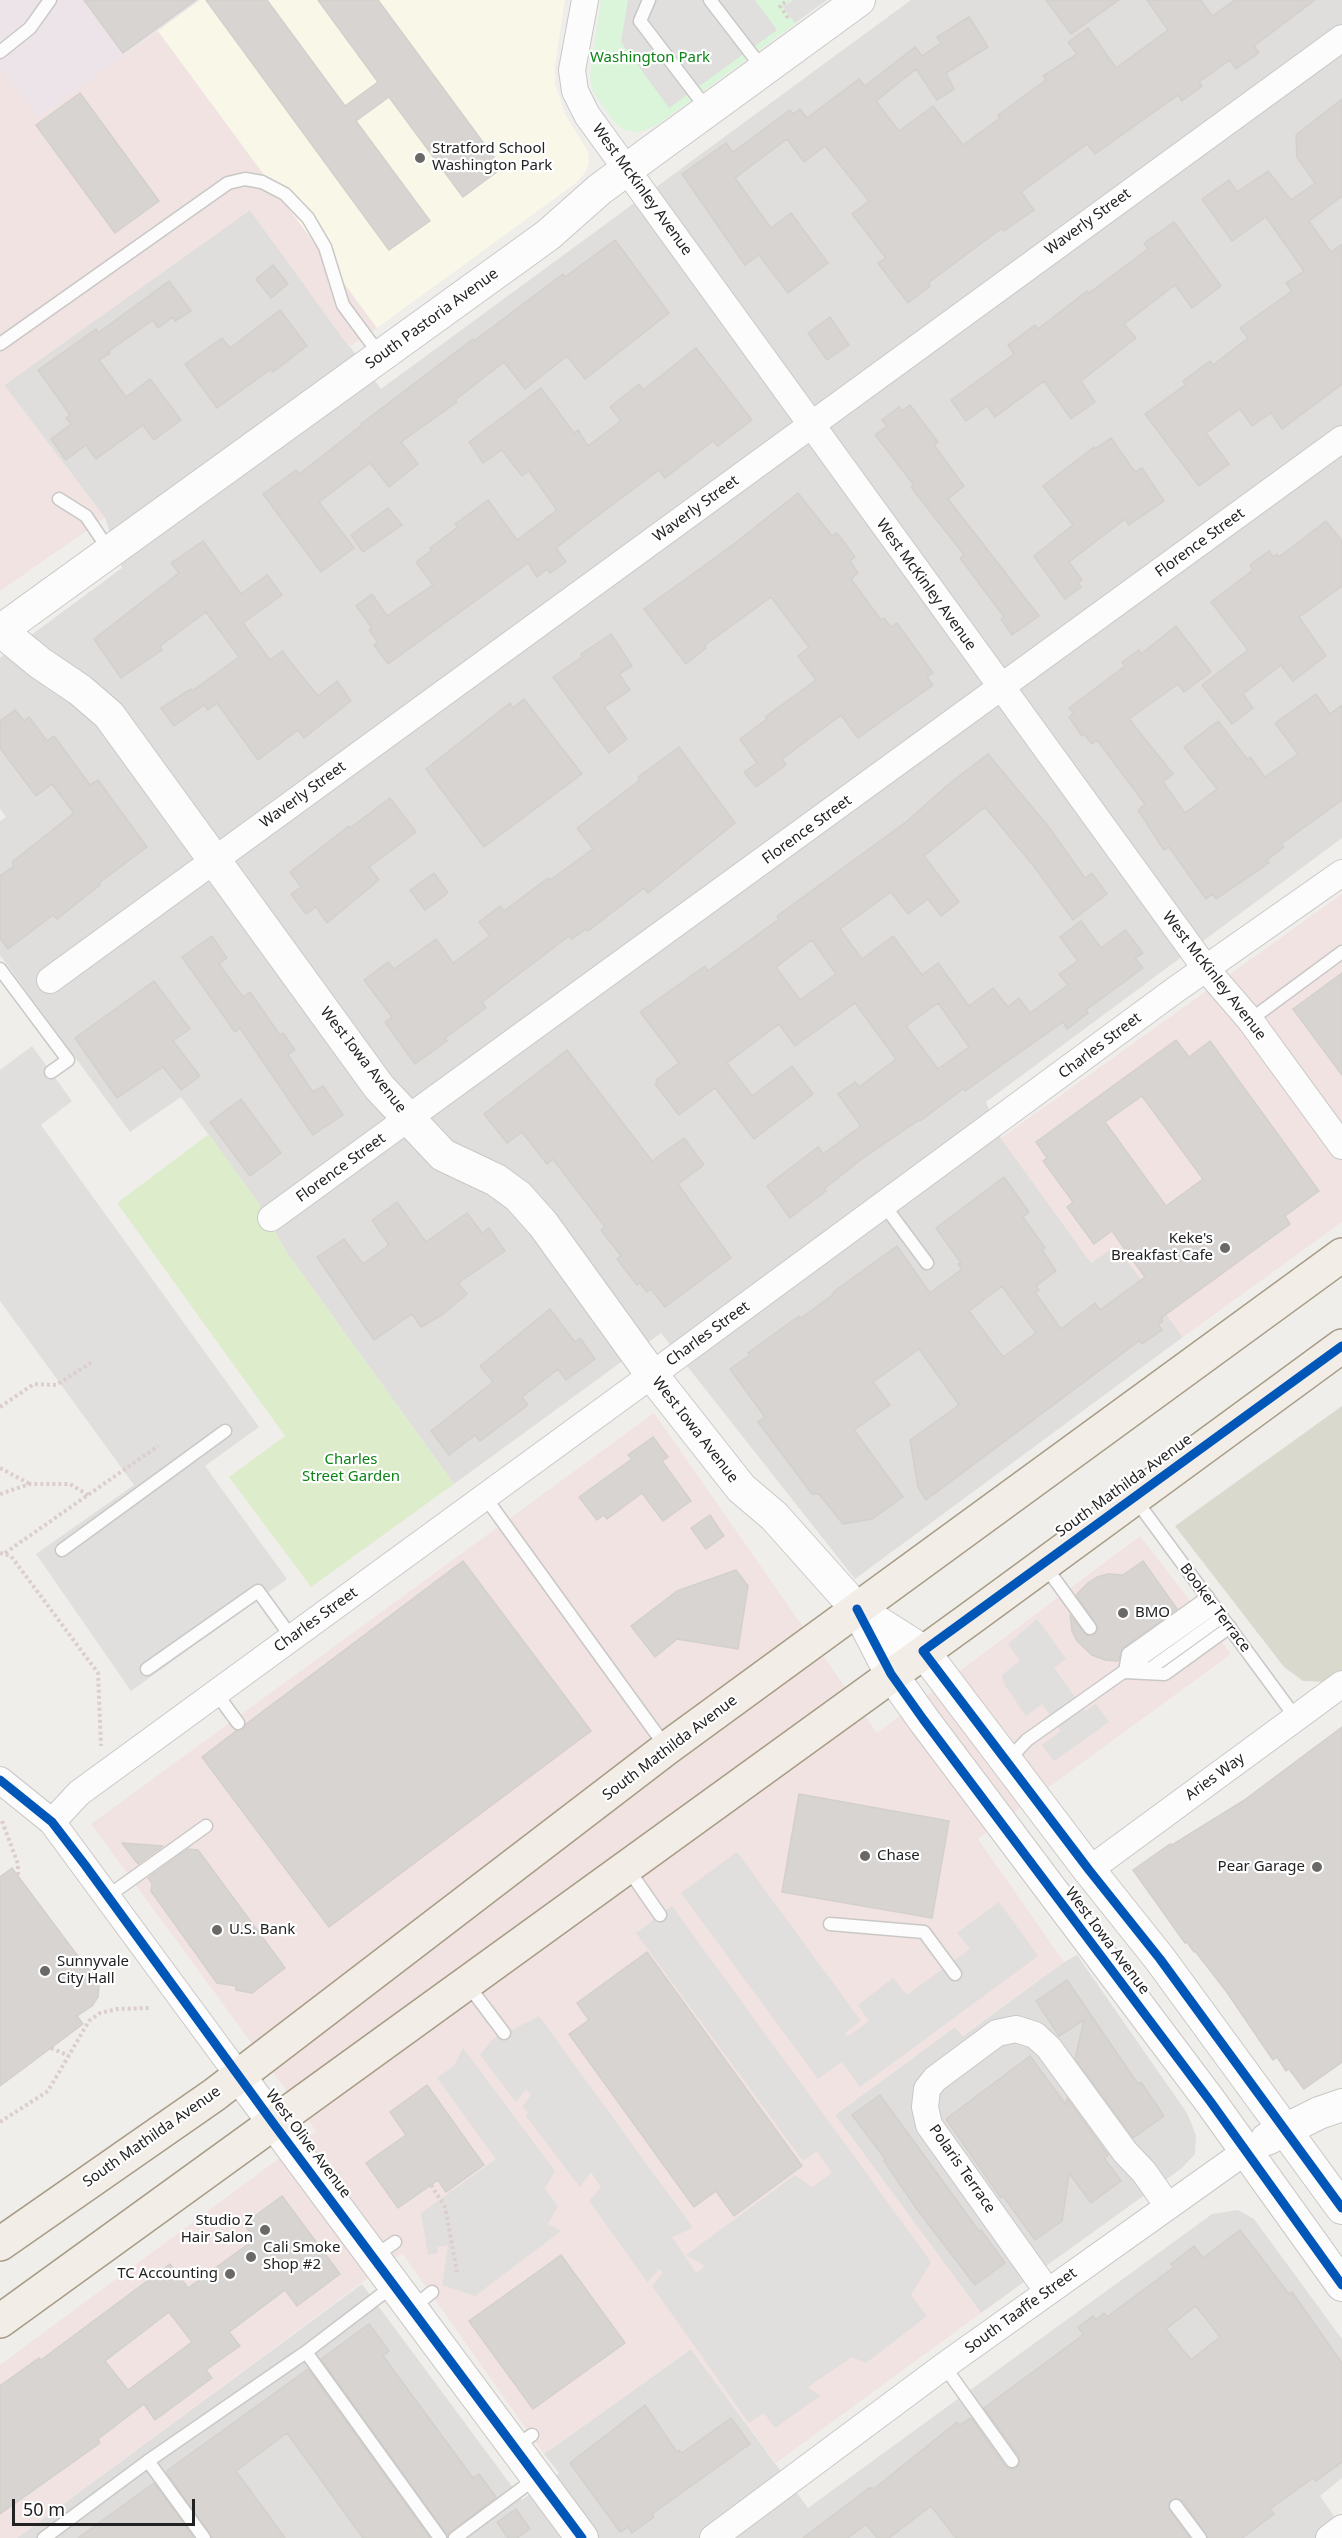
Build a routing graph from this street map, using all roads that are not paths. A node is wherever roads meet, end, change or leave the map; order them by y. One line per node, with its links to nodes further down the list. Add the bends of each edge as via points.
1 (50, 0): 7 (lane, via 30,28)
2 (585, 0): 10 (street, West McKinley Avenue, via 572,70 575,91)
3 (649, 0): 9 (lane, via 640,21)
4 (710, 0): 8 (lane)
5 (859, 0): 8 (street, South Pastoria Avenue)
6 (1342, 38): 13 (street, Waverly Street)
7 (0, 51)
8 (763, 70): 9 (street, South Pastoria Avenue)
9 (708, 110): 10 (street, South Pastoria Avenue)
10 (626, 170): 12 (street, South Pastoria Avenue, via 548,235); 13 (street, West McKinley Avenue)
11 (0, 344): 12 (lane, via 228,183 245,179 262,182 285,194 308,218 326,247 343,305)
12 (381, 356): 16 (street, South Pastoria Avenue)
13 (811, 425): 18 (street, West McKinley Avenue); 19 (street, Waverly Street)
14 (1342, 439): 18 (street, Florence Street)
15 (59, 499): 16 (lane, via 86,516)
16 (110, 552): 17 (street, South Pastoria Avenue)
17 (0, 630): 19 (street, West Iowa Avenue, via 109,715)
18 (1001, 689): 23 (street, West McKinley Avenue); 27 (street, Florence Street)
19 (216, 860): 24 (street, Waverly Street); 27 (street, West Iowa Avenue, via 380,1087)
20 (1342, 873): 23 (street, Charles Street)
21 (1342, 952): 25 (lane)
22 (0, 969): 26 (lane, via 68,1060)
23 (1206, 969): 25 (street, West McKinley Avenue); 29 (street, Charles Street)
24 (50, 980)
25 (1250, 1020): 28 (street, West McKinley Avenue)
26 (51, 1072)
27 (409, 1120): 30 (street, Florence Street); 34 (street, West Iowa Avenue, via 443,1155 496,1180 518,1196 543,1224)
28 (1342, 1146)
29 (884, 1205): 32 (lane); 34 (street, Charles Street)
30 (271, 1218)
31 (1342, 1255): 41 (main road, South Mathilda Avenue)
32 (927, 1263)
33 (1342, 1346): 37 (main road, South Mathilda Avenue)
34 (652, 1375): 36 (street, Charles Street); 41 (street, West Iowa Avenue, via 741,1488 774,1516)
35 (225, 1431): 38 (lane)
36 (485, 1497): 44 (street, Charles Street); 53 (lane)
37 (1134, 1498): 39 (main road, South Mathilda Avenue); 40 (lane, Booker Terrace)
38 (62, 1550)
39 (1043, 1563): 43 (lane); 45 (main road, South Mathilda Avenue)
40 (1215, 1607): 42 (lane, Booker Terrace); 47 (lane, via 1151,1668); 47 (lane, via 1128,1654)
41 (857, 1609): 45 (street, West Iowa Avenue); 48 (street, West Iowa Avenue); 53 (main road, South Mathilda Avenue)
42 (1230, 1627): 47 (lane, via 1165,1674); 51 (lane, Booker Terrace)
43 (1090, 1628)
44 (292, 1638): 46 (lane, via 258,1591); 50 (street, Charles Street)
45 (923, 1651): 48 (main road, South Mathilda Avenue); 54 (street, West Iowa Avenue)
46 (147, 1669)
47 (1125, 1672): 54 (lane, via 1027,1740)
48 (891, 1674): 58 (main road, South Mathilda Avenue); 70 (street, West Iowa Avenue)
49 (1342, 1684): 51 (street, Aries Way)
50 (216, 1693): 52 (lane); 56 (street, Charles Street, via 79,1793)
51 (1296, 1718): 59 (street, Aries Way)
52 (238, 1723)
53 (667, 1748): 66 (main road, South Mathilda Avenue)
54 (1007, 1761): 59 (street, West Iowa Avenue)
55 (0, 1780): 56 (street, West Olive Avenue)
56 (52, 1822): 60 (street, West Olive Avenue)
57 (206, 1826): 60 (lane)
58 (627, 1867): 61 (lane); 64 (main road, South Mathilda Avenue)
59 (1089, 1870): 69 (street, West Iowa Avenue, via 1160,1959)
60 (108, 1896): 66 (street, West Olive Avenue)
61 (660, 1915)
62 (830, 1924): 63 (lane, via 924,1932)
63 (955, 1974)
64 (467, 1984): 65 (lane); 68 (main road, South Mathilda Avenue)
65 (504, 2033)
66 (239, 2076): 68 (street, West Olive Avenue); 73 (main road, South Mathilda Avenue)
67 (1342, 2105): 69 (street, South Taaffe Street)
68 (273, 2123): 76 (street, West Olive Avenue, via 384,2250); 77 (main road, South Mathilda Avenue)
69 (1283, 2129): 70 (street, South Taaffe Street); 72 (street, West Iowa Avenue)
70 (1246, 2151): 71 (street, South Taaffe Street); 74 (street, West Iowa Avenue)
71 (1168, 2206): 75 (street, South Taaffe Street); 75 (street, Polaris Terrace, via 1049,2048 1035,2035 1016,2029 997,2033 935,2079 927,2089 925,2107 929,2126)
72 (1342, 2208)
73 (0, 2244)
74 (1342, 2285)
75 (1048, 2292): 79 (street, South Taaffe Street)
76 (413, 2295): 78 (lane); 82 (street, West Olive Avenue, via 524,2441)
77 (0, 2321)
78 (306, 2352): 81 (lane); 87 (lane)
79 (945, 2366): 80 (lane); 90 (street, South Taaffe Street)
80 (1012, 2461)
81 (148, 2462): 85 (lane); 86 (lane)
82 (537, 2477): 88 (lane); 89 (street, West Olive Avenue)
83 (1176, 2506): 91 (lane)
84 (1342, 2528): 92 (street)
85 (44, 2538)
86 (204, 2538)
87 (440, 2538)
88 (455, 2538)
89 (582, 2538)
90 (713, 2538)
91 (1200, 2538)
92 (1329, 2538)

